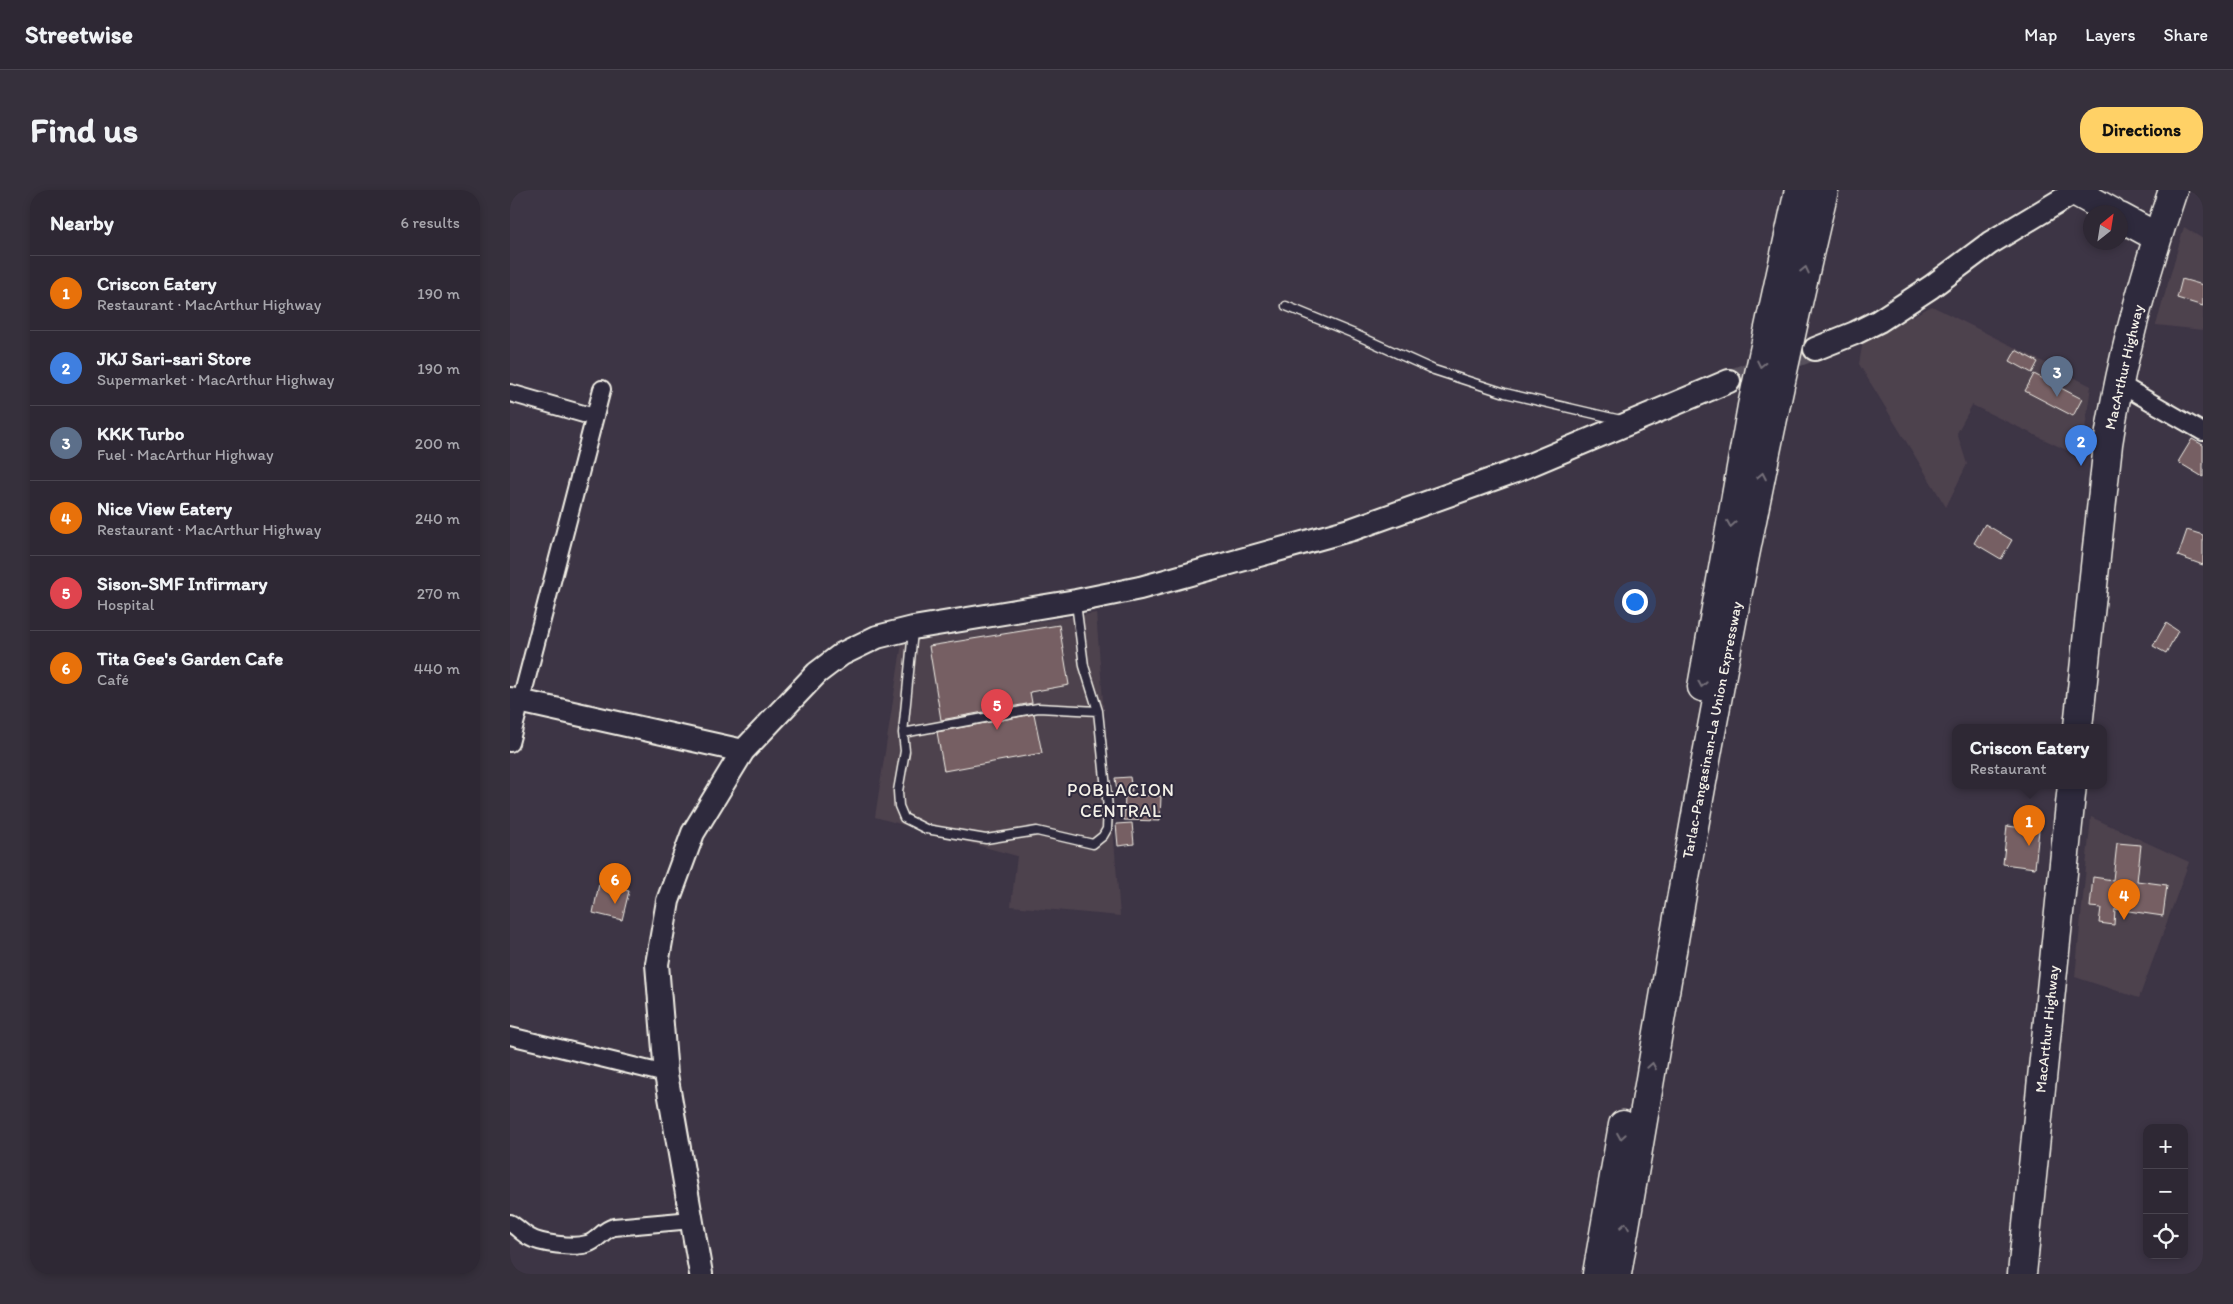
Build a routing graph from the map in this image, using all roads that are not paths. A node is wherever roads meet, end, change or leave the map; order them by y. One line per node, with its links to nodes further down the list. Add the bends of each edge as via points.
1 (1799, 190): 31 (highway, Tarlac-Pangasinan-La Union Expressway, one-way to 31, via 1752,406)
2 (1824, 190): 32 (highway, Tarlac-Pangasinan-La Union Expressway, one-way to 2, via 1684,877 1779,387)
3 (2173, 190): 7 (highway, MacArthur Highway)
4 (2077, 191): 5 (highway); 9 (street, via 1990,243 1879,321)
5 (2100, 205)
6 (2128, 222): 7 (highway)
7 (2157, 238): 11 (highway, MacArthur Highway)
8 (1286, 306): 15 (lane, via 1434,370 1505,393)
9 (1815, 349)
10 (1730, 381): 15 (street)
11 (2118, 383): 16 (street); 21 (highway, MacArthur Highway, via 2108,444)
12 (602, 389): 14 (street)
13 (510, 393): 14 (street)
14 (594, 417): 19 (street)
15 (1632, 423): 17 (street, via 1513,472 1353,529 1140,588)
16 (2203, 432)
17 (1076, 601): 18 (street); 20 (lane, via 1084,666)
18 (913, 628): 22 (lane); 24 (street, via 877,637 842,654 817,673)
19 (515, 700): 23 (street); 24 (street)
20 (1098, 711): 22 (lane, via 1038,708); 22 (lane, via 1108,808 1106,829 1093,844 1037,831 986,839 926,829 910,822 904,818 899,806)
21 (2078, 724)
22 (903, 733)
23 (510, 742)
24 (743, 752): 27 (street, via 693,833 668,901 657,964)
25 (2072, 789): 33 (highway, MacArthur Highway)
26 (510, 1036): 27 (street)
27 (666, 1074): 28 (street)
28 (692, 1220): 29 (street, via 614,1227 603,1231 589,1244 575,1246 536,1241); 30 (street)
29 (510, 1222)
30 (701, 1274)
31 (1597, 1274)
32 (1617, 1274)
33 (2022, 1274)

